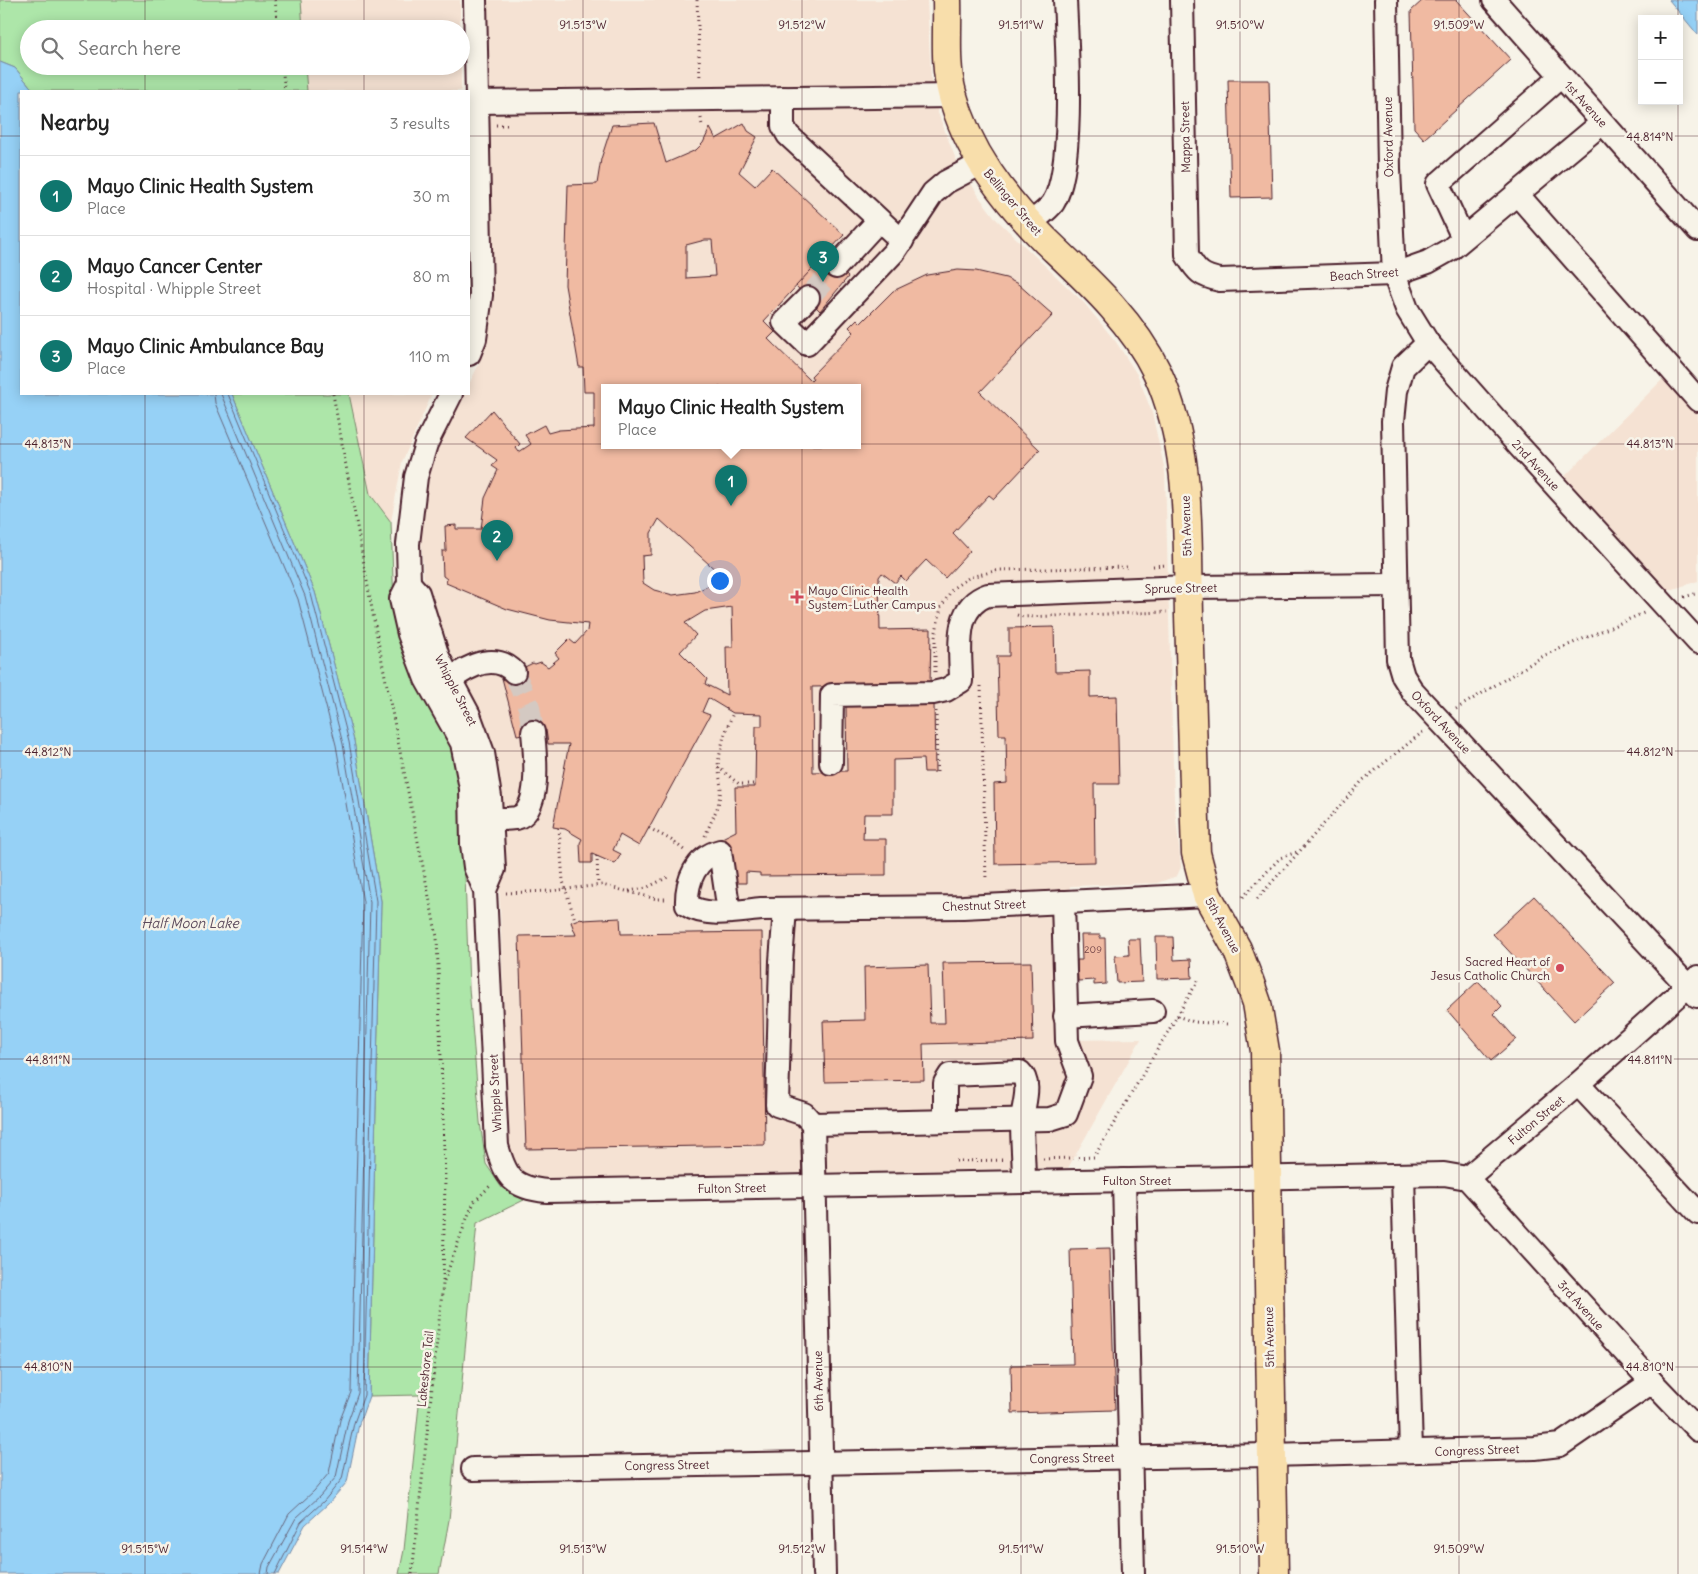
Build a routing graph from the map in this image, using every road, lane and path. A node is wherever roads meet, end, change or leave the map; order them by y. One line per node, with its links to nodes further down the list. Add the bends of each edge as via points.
1 (275, 0): 9 (path)
2 (475, 0): 16 (street)
3 (697, 0): 15 (path)
4 (947, 0): 13 (main road, Bellinger Street)
5 (1065, 0): 23 (street, via 1068,68 1064,171 1052,203)
6 (1182, 0): 28 (street, Mappa Street, via 1187,255)
7 (1386, 0): 29 (street, Oxford Avenue, via 1388,169)
8 (1494, 0): 11 (street, 1st Avenue)
9 (277, 20)
10 (283, 75): 12 (path)
11 (1561, 76): 17 (street, 1st Avenue); 25 (street, via 1438,184)
12 (285, 90)
13 (953, 96): 14 (street); 19 (main road, Bellinger Street)
14 (782, 98): 15 (street); 22 (street, via 783,126 788,135)
15 (700, 99): 16 (street); 18 (path)
16 (476, 102): 21 (street)
17 (1602, 123): 20 (street, Beach Street); 24 (street, 1st Avenue)
18 (702, 126)
19 (982, 163): 23 (main road, Bellinger Street); 26 (street, via 946,182 933,193)
20 (1517, 194): 25 (street, Beach Street); 37 (street)
21 (474, 207): 30 (street)
22 (879, 220): 26 (street); 27 (street)
23 (1030, 224): 31 (main road, Bellinger Street)
24 (1698, 230)
25 (1463, 238): 29 (street, Beach Street, via 1428,262)
26 (902, 241): 32 (street, via 807,344 784,322)
27 (836, 267)
28 (1196, 271): 29 (street, Beach Street, via 1220,280)
29 (1394, 274): 33 (street, 2nd Avenue, via 1407,309)
30 (475, 295): 34 (street, via 475,339)
31 (1102, 295): 42 (main road, 5th Avenue, via 1140,344 1156,371 1179,435 1184,473)
32 (808, 298)
33 (1428, 343): 41 (street, Oxford Avenue, via 1403,367 1396,391 1393,421); 44 (street, 2nd Avenue)
34 (470, 352)
35 (333, 395): 99 (path, via 437,937 444,1170)
36 (450, 395): 50 (street, Whipple Street, via 426,444 416,477 408,544 409,582 418,593)
37 (1698, 400)
38 (1167, 565): 40 (path)
39 (1134, 567): 51 (path, via 999,570 970,577 953,588 937,619 934,637)
40 (1150, 567)
41 (1396, 585): 42 (street, Spruce Street); 81 (street, Oxford Avenue, via 1398,659 1402,676 1413,692)
42 (1188, 588): 49 (street, Spruce Street, via 994,594 980,598 968,606 962,625); 73 (main road, 5th Avenue, via 1196,853)
43 (1698, 593): 44 (path)
44 (1664, 604): 47 (street, 2nd Avenue); 52 (path, via 1545,656)
45 (1010, 612): 46 (path, via 1023,617)
46 (1168, 612)
47 (1698, 642)
48 (514, 672): 50 (street, via 498,662 486,662 477,664)
49 (971, 682): 51 (street); 68 (path)
50 (442, 686): 60 (street, Whipple Street, via 478,736 487,776)
51 (936, 692): 56 (street, via 832,695); 58 (path)
52 (1453, 711)
53 (734, 713): 57 (path, via 724,736)
54 (1428, 729): 64 (path, via 1363,780)
55 (533, 732): 60 (street, via 536,766 531,805 517,818)
56 (831, 763)
57 (718, 767): 59 (path, via 739,784); 63 (path, via 721,789 718,806)
58 (937, 773)
59 (756, 784)
60 (482, 818): 70 (street, Whipple Street, via 494,869)
61 (559, 828): 79 (path, bridge, via 563,881)
62 (649, 828): 66 (path)
63 (704, 838)
64 (1298, 852): 74 (path, via 1280,858); 75 (path)
65 (597, 856): 69 (path)
66 (690, 856)
67 (677, 870): 71 (path, via 657,884)
68 (986, 880)
69 (598, 885): 70 (path, via 549,891); 71 (path)
70 (495, 891): 92 (street, Whipple Street, via 497,1146)
71 (629, 891): 72 (path, via 657,900 667,900)
72 (687, 892): 78 (street, Chestnut Street, via 687,905 692,908); 78 (street, via 697,865 705,857 720,852)
73 (1206, 896): 76 (street, Chestnut Street); 94 (main road, 5th Avenue, via 1237,949 1257,1003 1265,1051)
74 (1243, 897)
75 (1257, 898)
76 (1063, 902): 77 (street, Chestnut Street); 83 (street)
77 (784, 909): 78 (street, Chestnut Street); 89 (street, via 777,1105 804,1114)
78 (729, 912)
79 (575, 920)
80 (1199, 979): 84 (path)
81 (1695, 987): 86 (street, Fulton Street)
82 (1153, 1012): 83 (street)
83 (1065, 1016): 87 (street, via 1067,1041 1079,1071 1079,1083 1066,1114)
84 (1177, 1016): 85 (path, via 1194,1022); 90 (path)
85 (1228, 1024)
86 (1578, 1084): 93 (street, Fulton Street); 98 (street)
87 (1022, 1119): 88 (street); 88 (street, via 1026,1099 1024,1078 1016,1071 950,1074 945,1083); 96 (street)
88 (945, 1121): 89 (street)
89 (813, 1124): 97 (street, 6th Avenue)
90 (1094, 1157)
91 (1403, 1175): 93 (street, Fulton Street, via 1444,1174); 94 (street, Fulton Street); 102 (street)
92 (502, 1177): 97 (street, Fulton Street, via 528,1189 547,1191); 99 (path, Lakeshore Tail, via 475,1201)
93 (1466, 1178): 100 (street, 3rd Avenue)
94 (1266, 1179): 95 (street, Fulton Street); 103 (main road, 5th Avenue)
95 (1124, 1180): 96 (street, Fulton Street); 104 (street)
96 (1024, 1182): 97 (street, Fulton Street)
97 (815, 1187): 105 (street, 6th Avenue)
98 (1698, 1213)
99 (443, 1284): 107 (path, Lakeshore Tail)
100 (1652, 1382): 101 (street, 3rd Avenue); 102 (street, Congress Street, via 1560,1445)
101 (1698, 1430)
102 (1411, 1451): 103 (street, Congress Street)
103 (1270, 1455): 104 (street, Congress Street); 110 (main road, 5th Avenue)
104 (1130, 1457): 105 (street, Congress Street); 109 (street)
105 (820, 1462): 106 (street, Congress Street); 108 (street, 6th Avenue)
106 (473, 1469)
107 (412, 1574)
108 (824, 1574)
109 (1133, 1574)
110 (1274, 1574)

